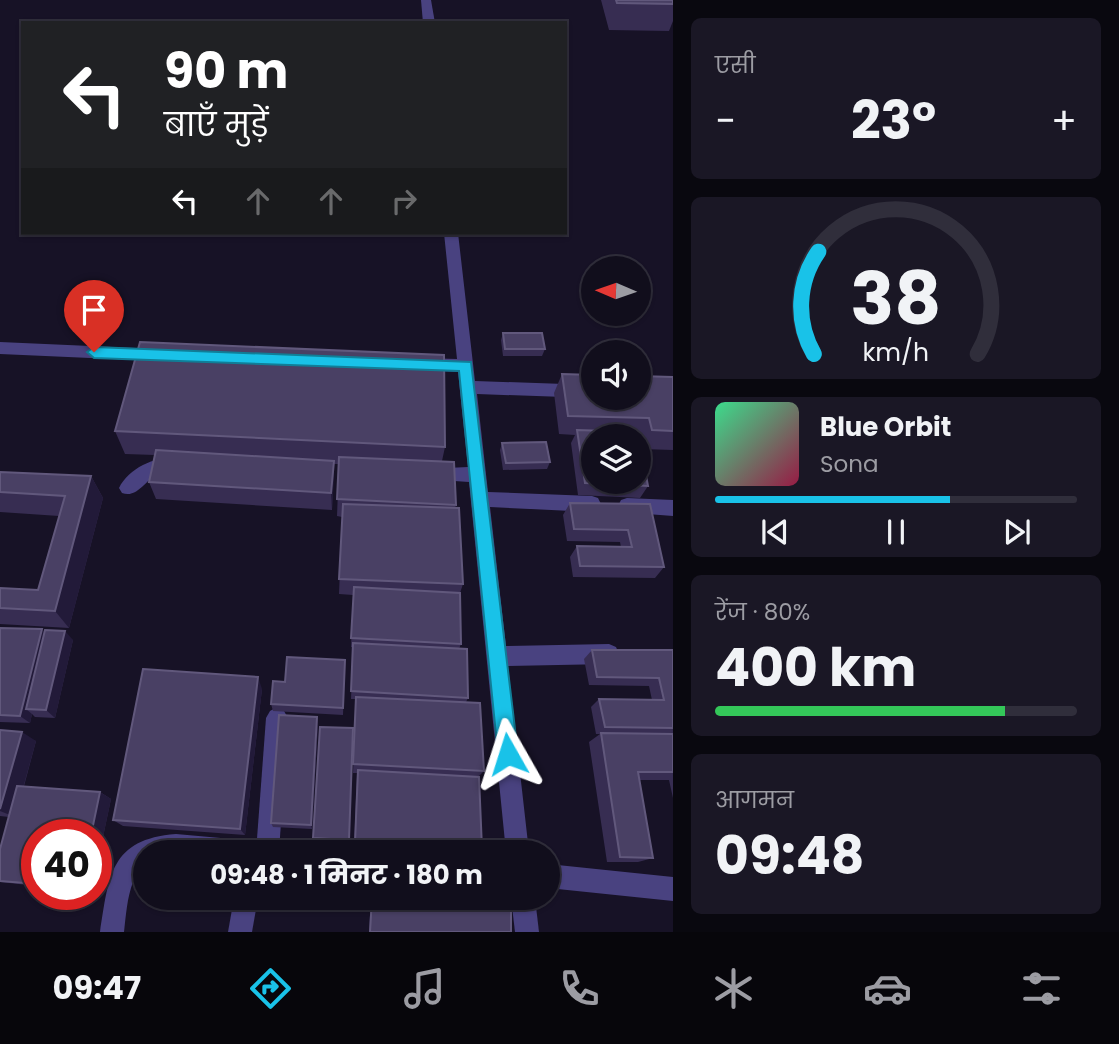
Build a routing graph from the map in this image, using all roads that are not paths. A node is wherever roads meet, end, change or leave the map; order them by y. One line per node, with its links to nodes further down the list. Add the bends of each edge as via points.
1 (426, 0): 2 (street)
2 (429, 21)
3 (451, 235): 7 (street)
4 (0, 348): 5 (street)
5 (177, 355)
6 (397, 363): 7 (street)
7 (466, 366): 8 (street)
8 (468, 387): 9 (street); 12 (street)
9 (581, 391)
10 (187, 464): 13 (street, via 160,463)
11 (408, 473): 12 (street)
12 (477, 475): 14 (street)
13 (128, 488)
14 (480, 499): 15 (street); 17 (street)
15 (673, 508)
16 (632, 653): 17 (street)
17 (497, 656): 20 (street)
18 (277, 718): 19 (street)
19 (268, 840)
20 (517, 840)
21 (133, 860): 26 (street, via 125,871)
22 (560, 877): 23 (street)
23 (673, 889)
24 (244, 910): 27 (street)
25 (524, 910): 28 (street)
26 (112, 932)
27 (240, 932)
28 (527, 932)

